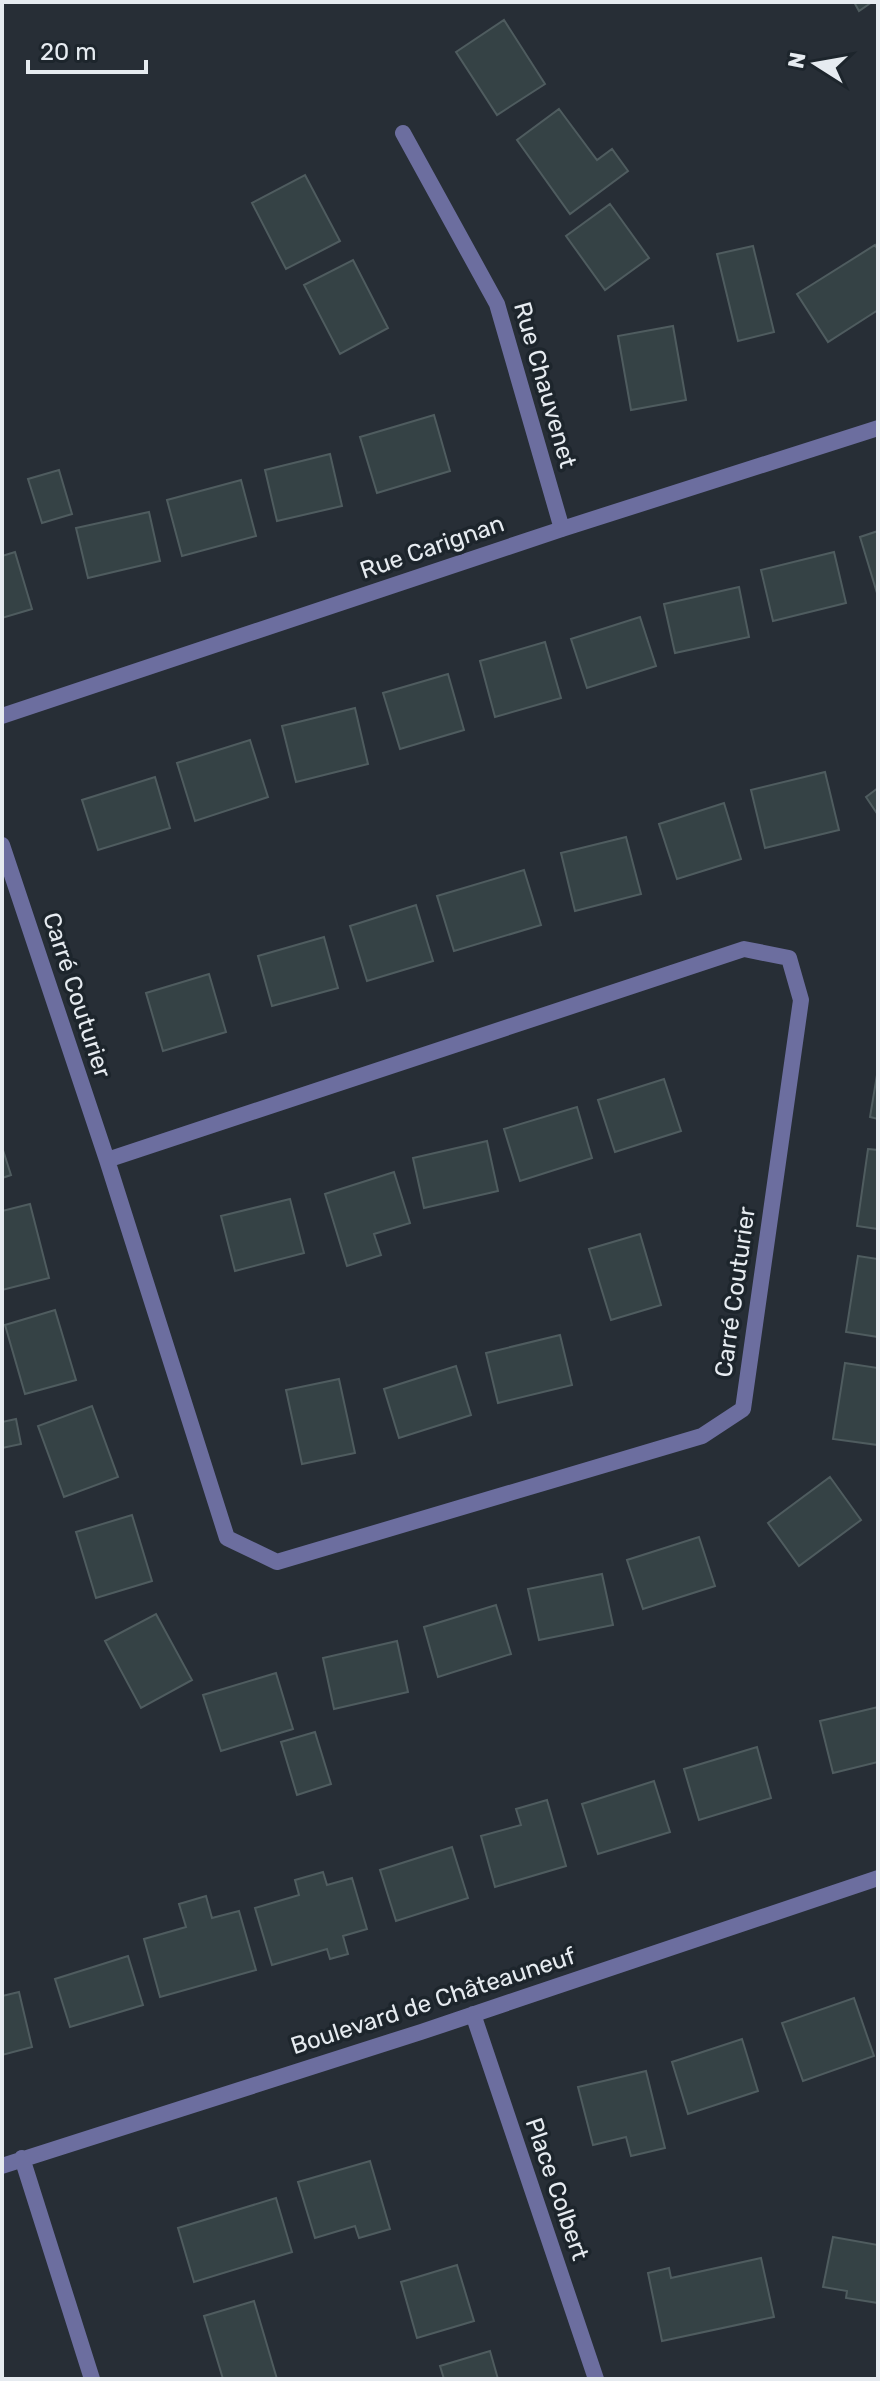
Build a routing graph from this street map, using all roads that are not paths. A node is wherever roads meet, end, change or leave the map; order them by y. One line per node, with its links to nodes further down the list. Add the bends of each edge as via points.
1 (403, 133): 3 (street, Rue Chauvenet, via 497,304)
2 (878, 428): 3 (street, Rue Carignan)
3 (562, 529): 4 (street, Rue Carignan)
4 (2, 716)
5 (2, 845): 6 (street, Carré Couturier)
6 (107, 1160): 6 (street, Carré Couturier, via 227,1538 277,1562 702,1436 743,1409 801,1000 789,958 744,949)
7 (878, 1878): 8 (street, Boulevard de Châteauneuf)
8 (473, 2014): 9 (street, Boulevard de Châteauneuf); 12 (street, Place Colbert)
9 (22, 2158): 10 (street, Boulevard de Châteauneuf); 11 (street)
10 (2, 2166)
11 (92, 2379)
12 (596, 2379)

